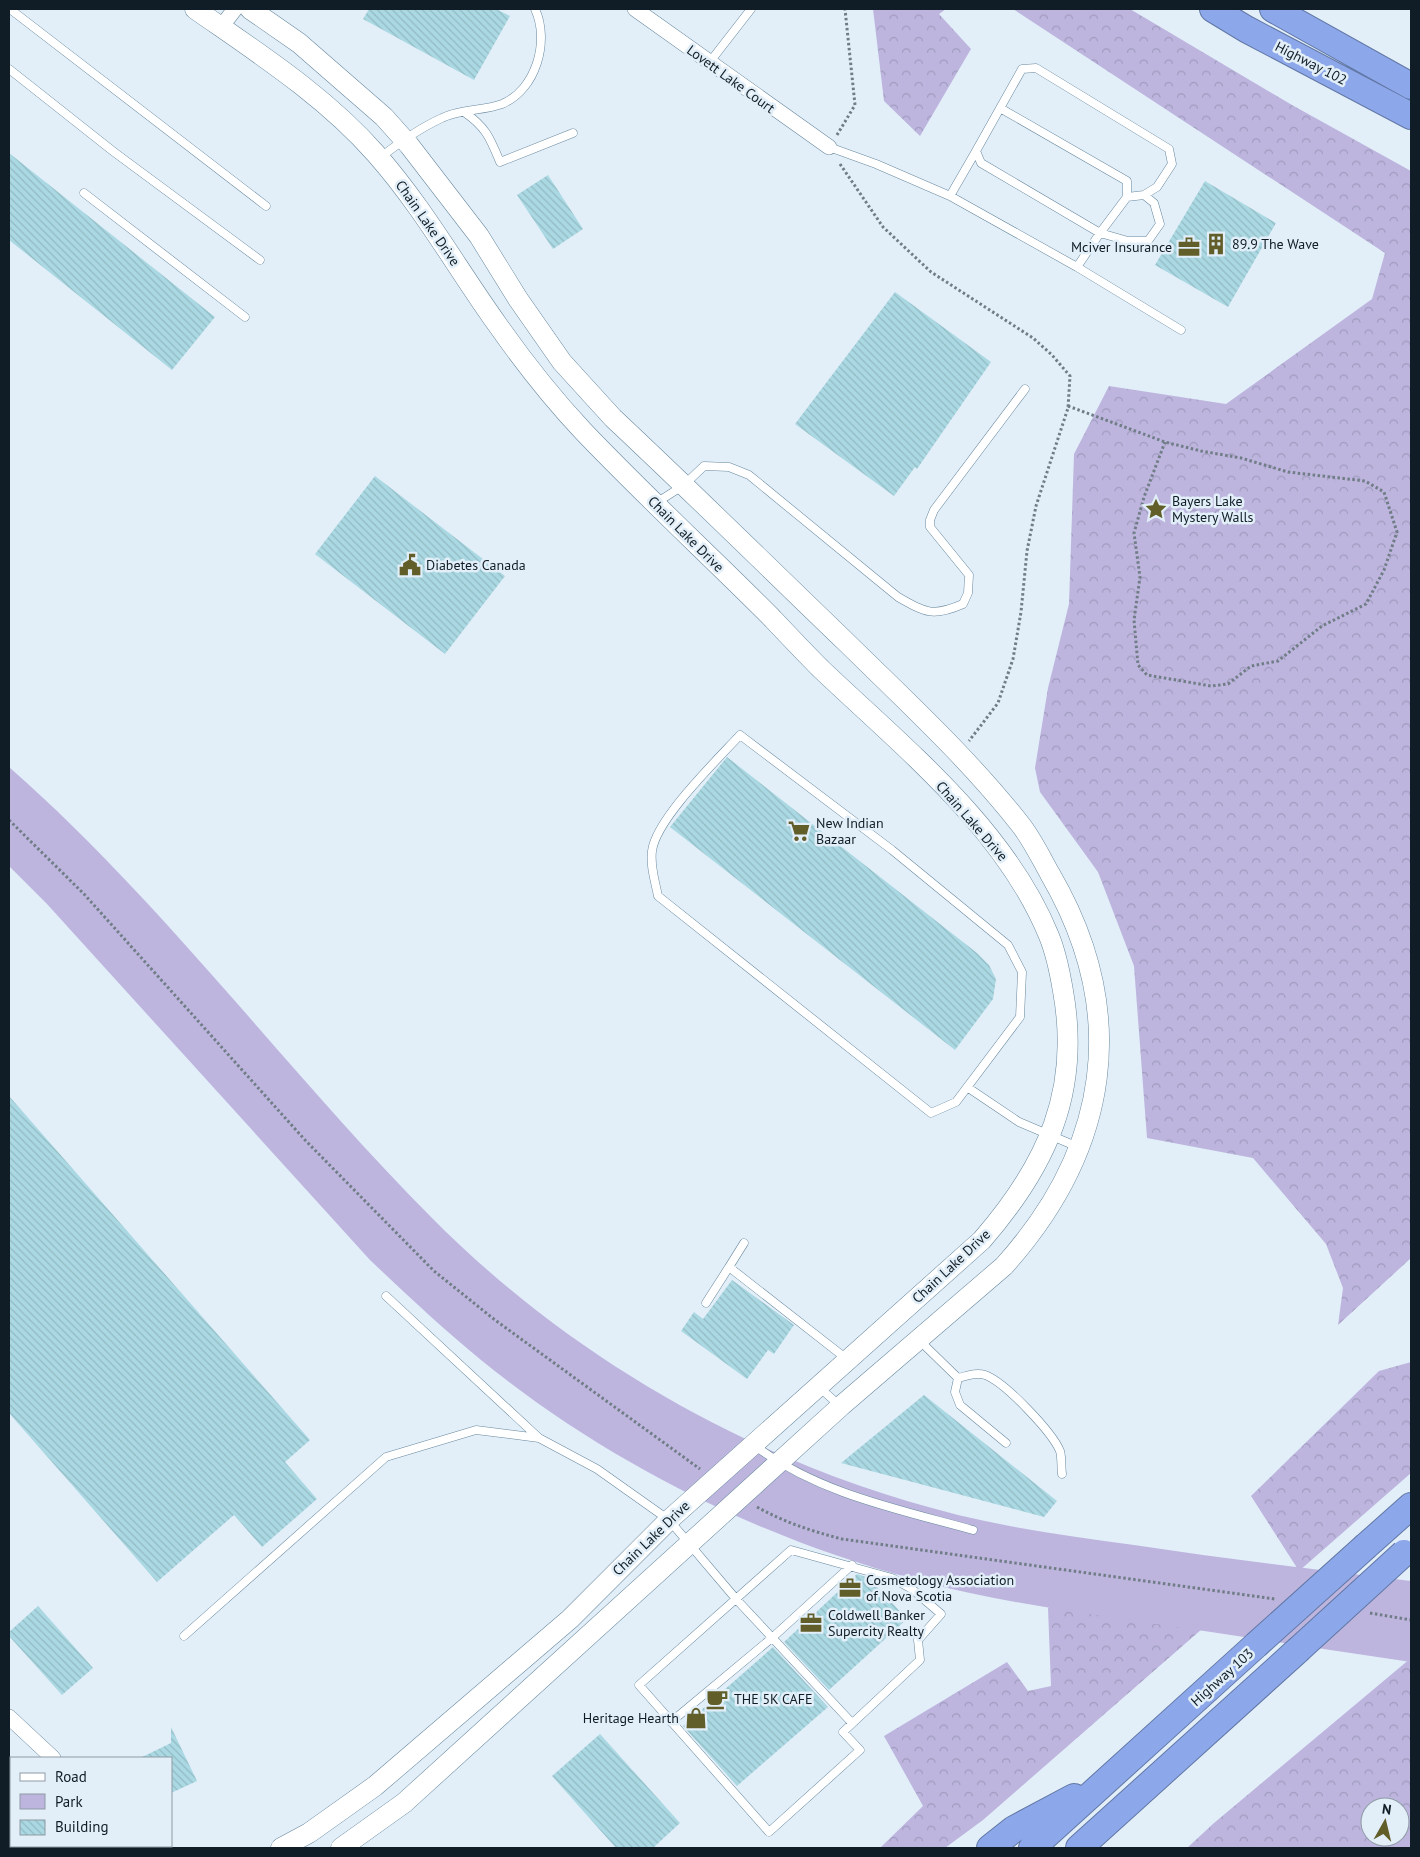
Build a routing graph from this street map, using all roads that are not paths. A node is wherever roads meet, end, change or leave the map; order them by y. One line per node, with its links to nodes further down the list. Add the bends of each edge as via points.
1 (10, 9): 28 (lane)
2 (195, 9): 10 (street, Chain Lake Drive)
3 (235, 9): 10 (street)
4 (250, 9): 20 (street, Chain Lake Drive, via 299,42 384,117)
5 (535, 9): 16 (lane, via 542,37 537,62 526,87 503,103)
6 (635, 9): 11 (street, Lovett Lake Court)
7 (750, 9): 11 (lane)
8 (1212, 9): 13 (highway, Highway 102)
9 (1273, 9): 14 (highway, Highway 102)
10 (221, 27): 23 (street, Chain Lake Drive, via 320,100)
11 (709, 63): 21 (street, Lovett Lake Court)
12 (9, 69): 30 (lane)
13 (1345, 80): 17 (highway, Highway 102); 18 (highway)
14 (1411, 86)
15 (1000, 108): 22 (lane); 25 (lane, via 1022,69 1036,68 1168,149 1172,164 1157,187); 27 (lane, via 1127,181)
16 (464, 112): 19 (lane, via 480,123 490,136 500,162); 20 (lane, via 444,116)
17 (1411, 116)
18 (1411, 123)
19 (574, 133)
20 (404, 139): 23 (lane); 35 (street, Chain Lake Drive, via 479,236 562,362 612,418)
21 (829, 148): 26 (lane)
22 (976, 151): 26 (lane); 29 (lane, via 981,163)
23 (380, 158): 36 (street, Chain Lake Drive, via 530,368 581,429)
24 (84, 193): 32 (lane)
25 (1144, 195): 27 (lane); 29 (lane, via 1154,203 1160,224 1148,241 1128,241)
26 (950, 196): 31 (lane)
27 (1126, 197): 29 (lane)
28 (266, 206)
29 (1100, 233): 31 (lane)
30 (260, 260)
31 (1077, 267): 33 (lane)
32 (245, 317)
33 (1181, 330)
34 (1025, 389): 35 (lane, via 934,510 930,520 930,527 969,575 964,604 948,610 935,613 898,597 749,475 728,467 704,466)
35 (684, 485): 36 (lane); 39 (street, Chain Lake Drive, via 959,752 1022,826 1070,908 1092,976 1101,1044 1098,1081)
36 (656, 503): 38 (street, Chain Lake Drive, via 960,803 1012,867 1050,937 1068,1015 1069,1056 1064,1092)
37 (967, 1087): 37 (lane, via 956,1102 931,1113 658,896 652,848 671,812 740,735 892,850 1008,945 1022,972 1020,1017); 38 (lane, via 1019,1122)
38 (1050, 1136): 39 (lane); 45 (street, Chain Lake Drive, via 1010,1207 982,1240)
39 (1080, 1148): 44 (street, Chain Lake Drive, via 1049,1210 1026,1241 1004,1266)
40 (744, 1243): 41 (lane)
41 (729, 1267): 43 (lane); 45 (lane)
42 (386, 1296): 49 (lane)
43 (706, 1303)
44 (918, 1340): 46 (lane); 48 (street, Chain Lake Drive)
45 (848, 1360): 47 (street, Chain Lake Drive)
46 (958, 1378): 50 (lane, via 955,1392 960,1405); 53 (lane, via 985,1375 1005,1389 1050,1432 1060,1453)
47 (818, 1386): 48 (lane); 51 (street, Chain Lake Drive)
48 (841, 1406): 52 (street, Chain Lake Drive)
49 (539, 1438): 55 (lane, via 597,1469); 61 (lane, via 476,1430 386,1457)
50 (1006, 1443)
51 (754, 1445): 52 (lane); 55 (street, Chain Lake Drive)
52 (779, 1464): 56 (lane, via 839,1491); 57 (street, Chain Lake Drive)
53 (1062, 1474)
54 (1411, 1506): 67 (highway, Highway 103, bridge)
55 (669, 1520): 57 (lane); 68 (street, Chain Lake Drive, via 570,1618 375,1786 309,1833)
56 (973, 1530)
57 (688, 1545): 60 (lane); 69 (street, Chain Lake Drive, via 404,1803)
58 (1408, 1550): 72 (highway, bridge)
59 (852, 1565): 60 (lane, via 791,1550); 62 (lane); 65 (lane, via 892,1578 912,1589 941,1614 918,1640 920,1660)
60 (736, 1599): 62 (lane); 64 (lane, via 639,1684)
61 (184, 1636)
62 (773, 1637): 64 (lane); 65 (lane)
63 (9, 1717): 66 (street)
64 (671, 1722): 65 (lane, via 769,1832 860,1750 843,1732)
65 (852, 1723)
66 (52, 1757)
67 (1110, 1778): 70 (highway, via 1014,1829); 71 (highway, Highway 103)
68 (281, 1848)
69 (341, 1848)
70 (990, 1848)
71 (1032, 1848)
72 (1079, 1848)

